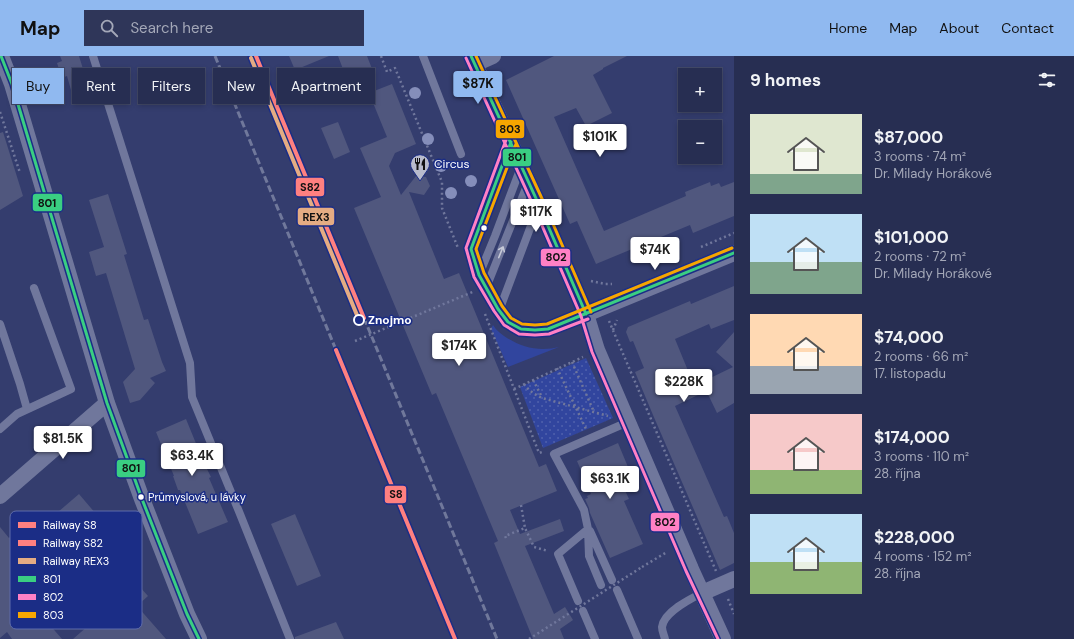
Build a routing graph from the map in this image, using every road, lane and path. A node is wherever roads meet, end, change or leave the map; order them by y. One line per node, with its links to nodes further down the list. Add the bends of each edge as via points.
1 (1, 56): 38 (street, via 12,84)
2 (93, 56): 62 (lane, via 190,363 192,397)
3 (381, 56): 14 (path, via 387,72 395,68 442,182 442,208)
4 (423, 56): 8 (lane)
5 (493, 56): 6 (street)
6 (473, 60): 7 (street)
7 (511, 142): 9 (street); 17 (lane, via 471,249)
8 (461, 154)
9 (521, 166): 10 (street); 17 (lane)
10 (528, 182): 11 (street); 22 (lane, one-way to 10)
11 (539, 204): 27 (lane); 28 (street)
12 (734, 233): 13 (path)
13 (698, 248)
14 (459, 250)
15 (734, 253): 25 (street)
16 (587, 274): 18 (path)
17 (479, 275): 22 (lane)
18 (591, 282): 20 (path); 25 (path)
19 (473, 284): 23 (path)
20 (614, 284)
21 (34, 288): 40 (lane, via 71,389)
22 (486, 288): 27 (lane)
23 (476, 291): 24 (path); 30 (path)
24 (478, 297)
25 (603, 307): 28 (street); 54 (path)
26 (483, 310): 36 (path)
27 (499, 311): 28 (lane, via 508,322 521,329 535,330 548,329)
28 (586, 314): 42 (street)
29 (0, 324): 40 (lane)
30 (355, 341)
31 (587, 355): 32 (path)
32 (572, 362): 33 (path); 41 (path)
33 (557, 368): 34 (path); 39 (path)
34 (533, 380): 35 (path); 37 (path)
35 (524, 384): 36 (path); 37 (path)
36 (514, 389): 45 (path)
37 (542, 398): 39 (path)
38 (108, 403): 46 (street); 61 (street, via 142,499)
39 (575, 407): 41 (path); 44 (path)
40 (27, 409): 43 (lane, via 17,414)
41 (594, 412): 42 (path)
42 (621, 420): 49 (lane, via 554,454 584,510); 57 (street)
43 (0, 430)
44 (588, 433)
45 (539, 453)
46 (0, 496)
47 (521, 505): 48 (path)
48 (525, 528): 50 (path, via 505,536); 52 (path, via 534,547)
49 (588, 529): 52 (lane); 53 (lane); 55 (lane, via 589,556)
50 (506, 538)
51 (672, 549): 63 (path, bridge)
52 (558, 554): 58 (lane)
53 (612, 580)
54 (728, 582): 57 (street); 60 (path)
55 (602, 585)
56 (617, 590): 65 (lane)
57 (702, 593): 66 (lane, via 670,612 662,625); 67 (street)
58 (578, 601)
59 (582, 611): 64 (lane)
60 (734, 614)
61 (198, 639)
62 (290, 639)
63 (529, 639)
64 (595, 639)
65 (638, 639)
66 (665, 639)
67 (723, 639)

